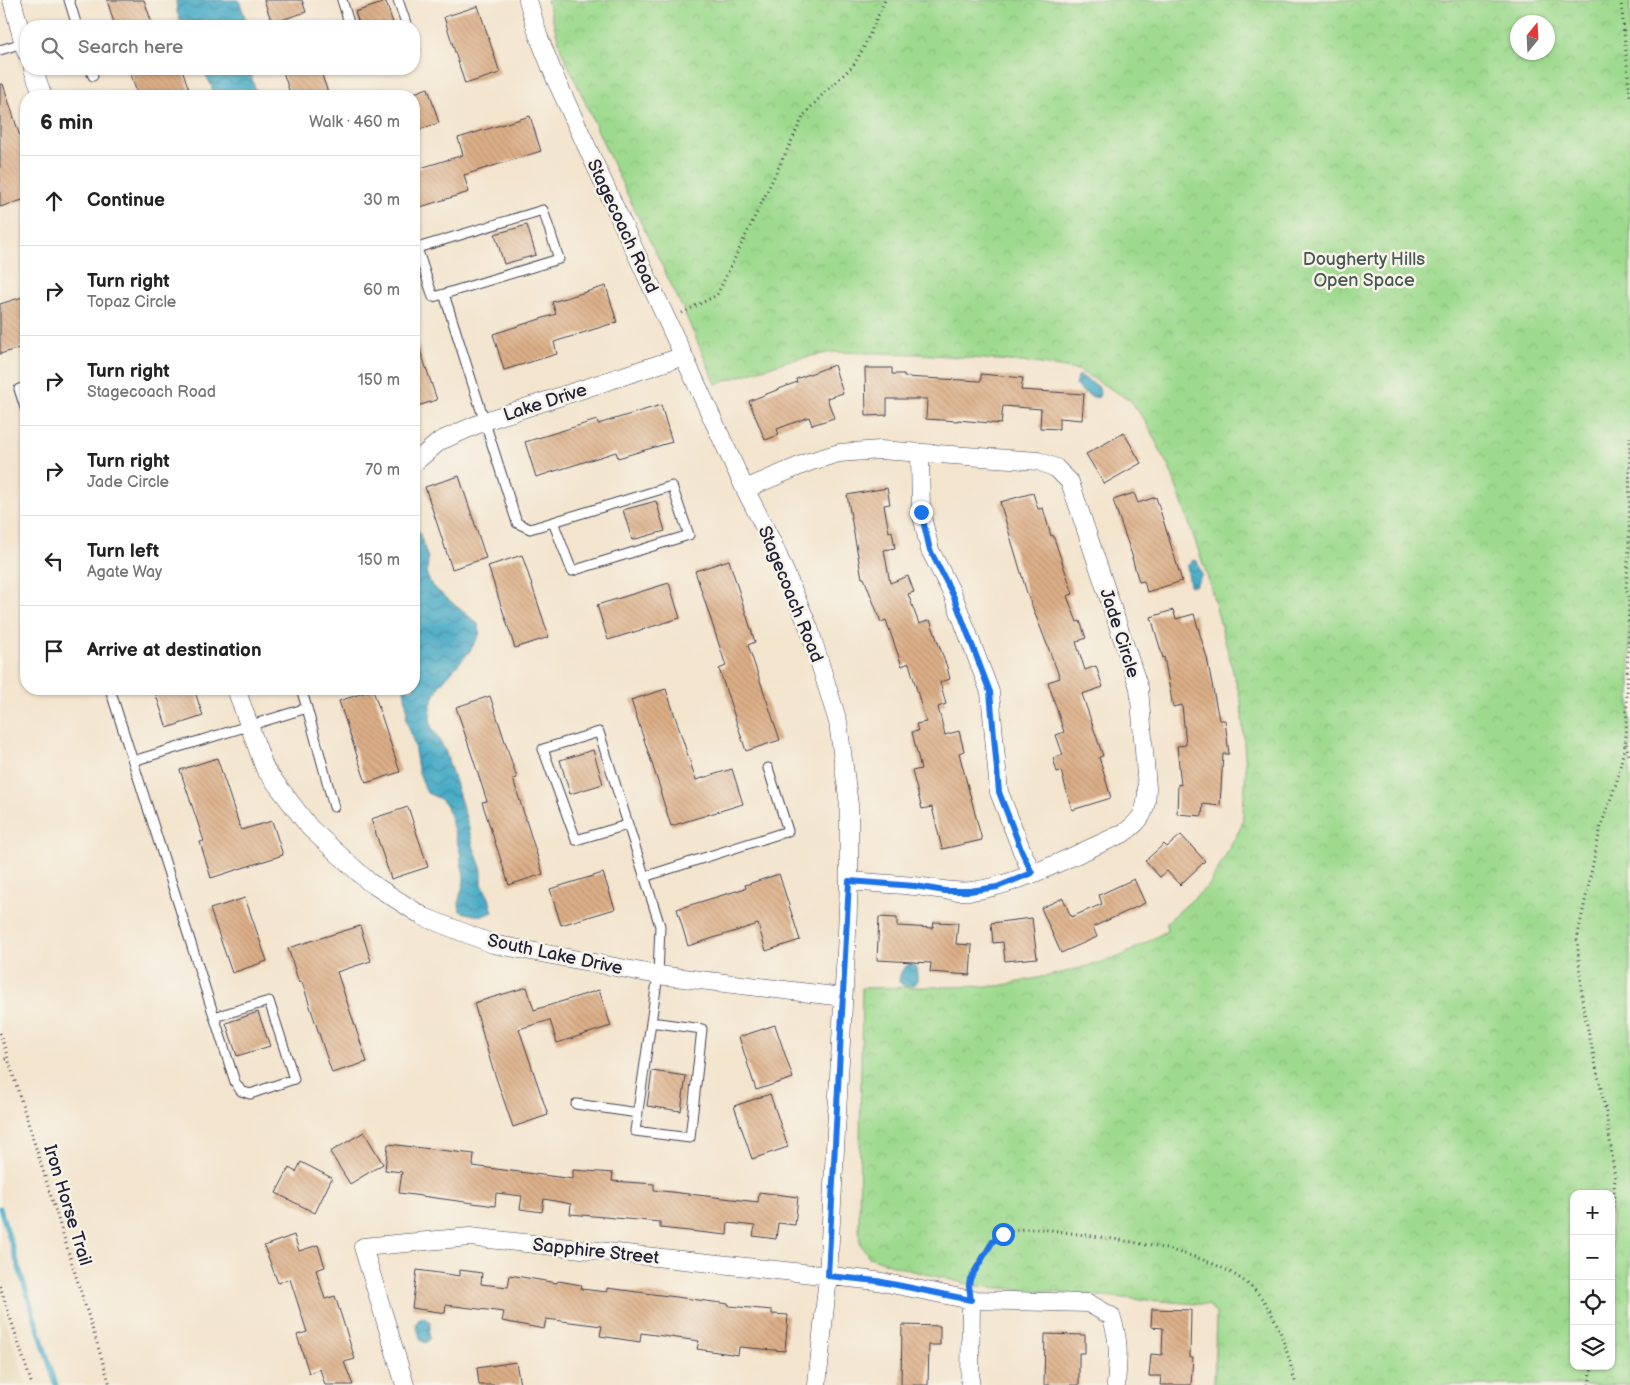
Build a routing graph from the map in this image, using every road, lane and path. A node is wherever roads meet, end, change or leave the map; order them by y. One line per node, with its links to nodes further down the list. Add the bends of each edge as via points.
1 (12, 0): 11 (street)
2 (69, 0): 8 (lane)
3 (342, 0): 9 (lane)
4 (398, 0): 10 (lane)
5 (528, 0): 20 (street, Stagecoach Road, via 556,80)
6 (885, 0): 20 (path, via 853,66 804,115 717,295)
7 (1622, 0): 16 (path)
8 (73, 20)
9 (348, 20)
10 (405, 20)
11 (20, 28)
12 (20, 47): 13 (lane)
13 (0, 50)
14 (35, 75): 15 (street)
15 (41, 90)
16 (1630, 96)
17 (420, 247): 19 (lane, via 543,210 560,259)
18 (420, 257): 19 (lane, via 433,297)
19 (444, 294): 22 (lane)
20 (667, 321): 21 (street, Stagecoach Road)
21 (684, 356): 22 (street, Lake Drive); 26 (street, Stagecoach Road)
22 (485, 421): 25 (street, Lake Drive, via 440,441); 27 (lane, via 517,523 530,529)
23 (1630, 437): 33 (path)
24 (920, 454): 26 (street, Jade Circle, via 880,450 839,452); 39 (street, via 921,512 930,550 953,595 990,692 999,792); 39 (street, Jade Circle, via 1038,461 1056,468 1070,482 1139,688 1147,788 1147,803 1141,817 1122,834)
25 (420, 458)
26 (745, 489): 41 (street, Stagecoach Road, via 809,628 838,722 849,805)
27 (553, 522): 27 (lane, via 672,486 689,535 572,571)
28 (112, 695): 35 (lane)
29 (238, 695): 32 (street, South Lake Drive)
30 (302, 695): 31 (lane)
31 (307, 708): 32 (lane); 37 (lane)
32 (250, 726): 35 (lane); 42 (street, South Lake Drive, via 265,769 310,828 369,882 424,917 494,944)
33 (1626, 743): 34 (path); 51 (path, via 1617,781 1600,826 1577,938 1583,1008 1606,1112 1615,1177)
34 (1630, 758)
35 (133, 762): 44 (lane)
36 (768, 768): 40 (lane, via 788,831)
37 (334, 807)
38 (627, 825): 38 (lane, via 599,732 543,749 576,840); 40 (lane)
39 (1032, 873): 41 (street, Jade Circle, via 997,887 970,891)
40 (644, 877): 42 (lane, via 660,926)
41 (849, 881): 43 (street, Stagecoach Road)
42 (658, 975): 43 (street, South Lake Drive); 45 (lane)
43 (843, 997): 52 (street, Stagecoach Road)
44 (214, 1017): 44 (lane, via 235,1082 241,1091 250,1094 294,1079 269,1001)
45 (651, 1022): 50 (lane); 50 (lane, via 702,1029 690,1138 635,1131)
46 (0, 1033): 47 (path, Iron Horse Trail)
47 (8, 1058): 48 (path); 57 (path, Iron Horse Trail)
48 (0, 1061)
49 (576, 1104): 50 (lane)
50 (638, 1113)
51 (1611, 1235)
52 (828, 1276): 54 (street, Sapphire Street, via 877,1281); 58 (street, Sapphire Street, via 470,1237 363,1247); 59 (street, Stagecoach Road)
53 (0, 1286): 56 (path)
54 (971, 1300): 60 (street); 61 (street, Sapphire Street, via 1088,1303 1111,1316 1118,1349); 62 (path, via 970,1279 983,1256 993,1241 1016,1230 1051,1230 1172,1250 1225,1269 1263,1299 1277,1322)
55 (1591, 1370): 63 (path)
56 (32, 1385)
57 (110, 1385)
58 (405, 1385)
59 (817, 1385)
60 (970, 1385)
61 (1116, 1385)
62 (1296, 1385)
63 (1589, 1385)

